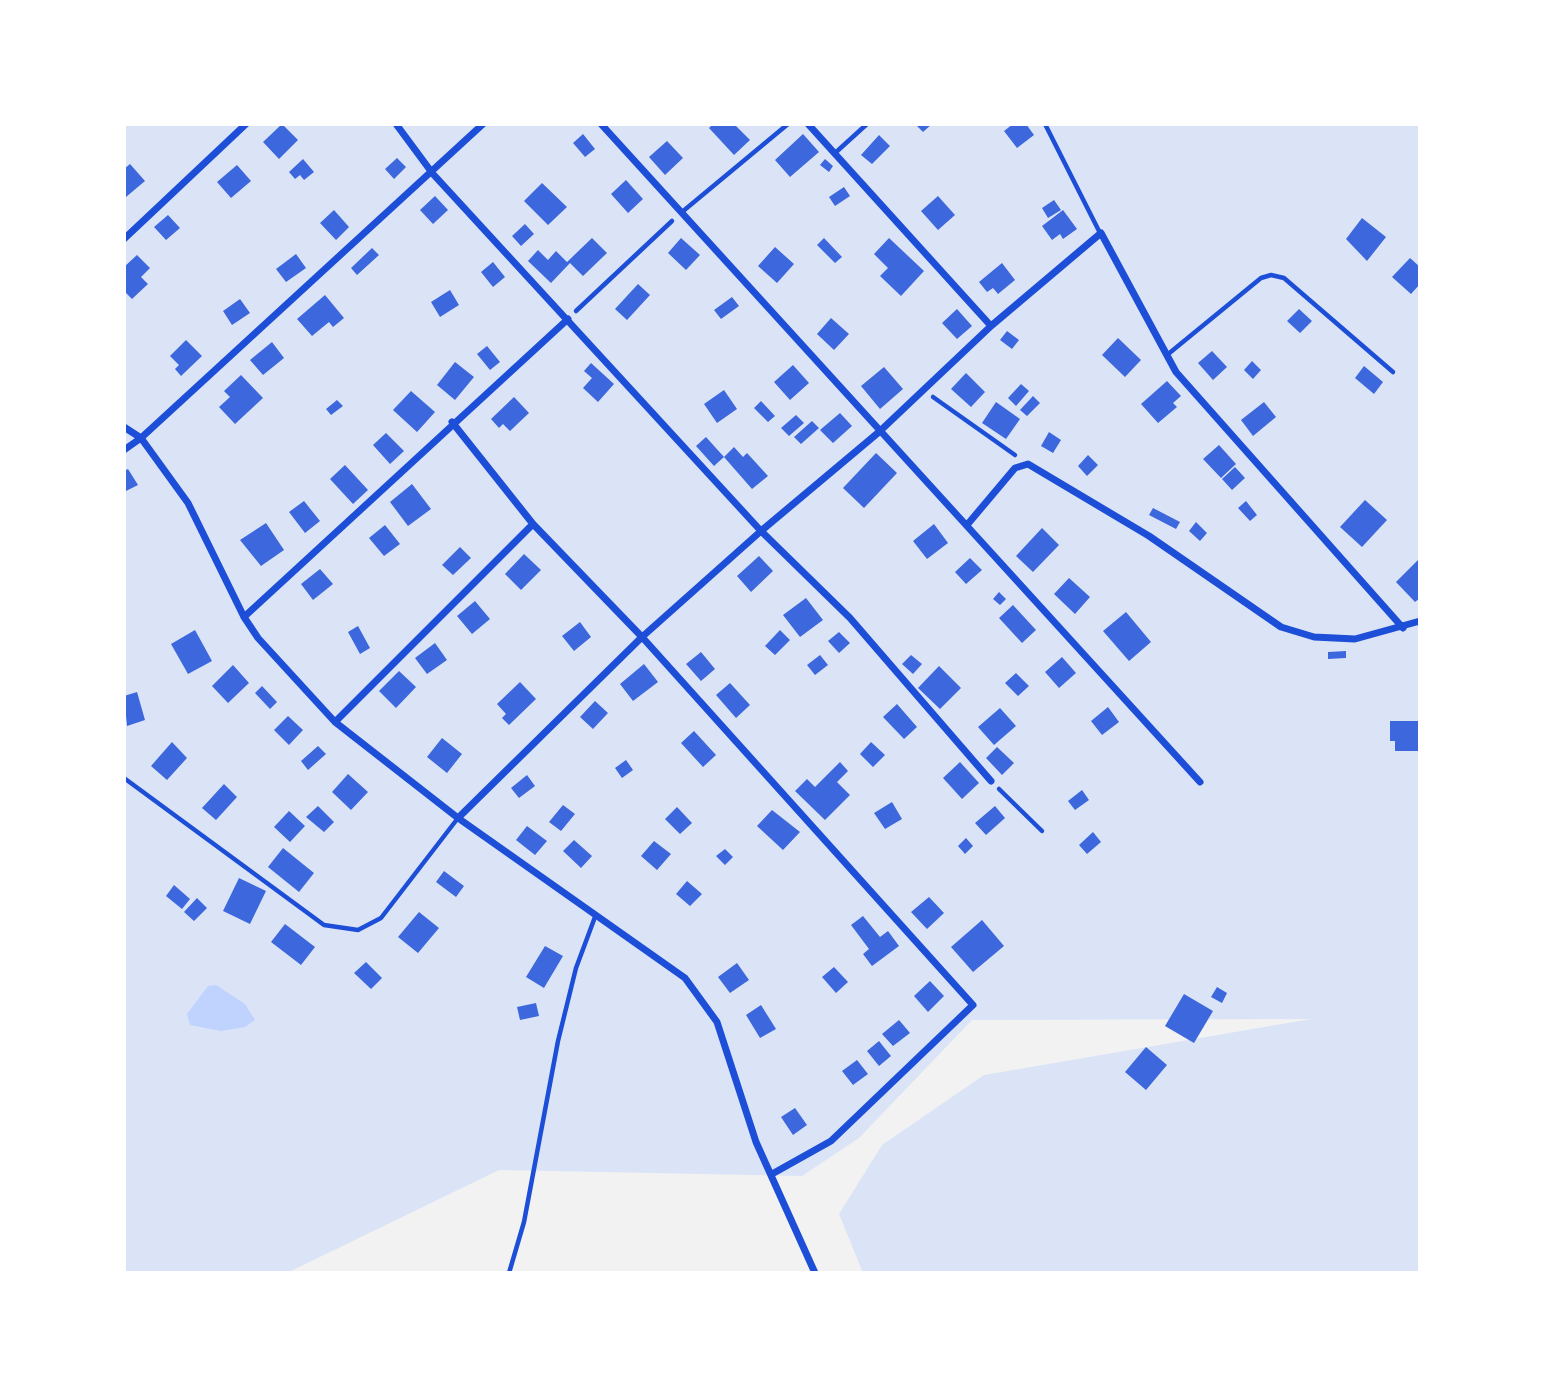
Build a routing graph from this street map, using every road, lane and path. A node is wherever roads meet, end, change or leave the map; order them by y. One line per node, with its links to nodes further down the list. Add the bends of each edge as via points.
1 (246, 124): 13 (street)
2 (396, 124): 10 (street)
3 (483, 124): 10 (street)
4 (601, 124): 11 (street)
5 (788, 124): 11 (lane)
6 (808, 124): 9 (street)
7 (867, 124): 9 (lane)
8 (1045, 124): 12 (lane)
9 (834, 154): 15 (street)
10 (433, 174): 14 (street); 22 (street)
11 (682, 212): 14 (path); 21 (street)
12 (1101, 233): 15 (street); 16 (street)
13 (124, 239)
14 (568, 318): 19 (street); 27 (street)
15 (991, 326): 18 (street)
16 (1167, 355): 17 (lane, via 1261,278 1271,275 1284,278); 30 (street, via 1176,372)
17 (1393, 372)
18 (924, 391): 21 (street); 24 (path)
19 (452, 422): 25 (street); 28 (street)
20 (124, 427): 22 (street)
21 (879, 432): 26 (street); 27 (street)
22 (141, 438): 23 (street); 28 (street, via 188,503)
23 (124, 450)
24 (1028, 464): 26 (street, via 1014,468); 30 (street, via 1149,536 1281,627 1314,638 1355,639)
25 (533, 524): 31 (street); 32 (street)
26 (967, 525): 35 (street)
27 (761, 531): 31 (street); 34 (street, via 850,618)
28 (244, 617): 32 (street)
29 (1420, 621): 30 (street)
30 (1403, 628)
31 (642, 637): 36 (street); 39 (street, via 973,1005 831,1141)
32 (335, 722): 36 (street)
33 (124, 778): 36 (lane, via 324,925 358,930 381,918)
34 (990, 781): 37 (path)
35 (1200, 782)
36 (458, 818): 38 (street)
37 (1042, 831)
38 (594, 917): 39 (street, via 685,978 717,1022 756,1142); 40 (lane, via 558,1041 524,1222)
39 (772, 1174): 41 (street)
40 (509, 1273)
41 (815, 1273)

